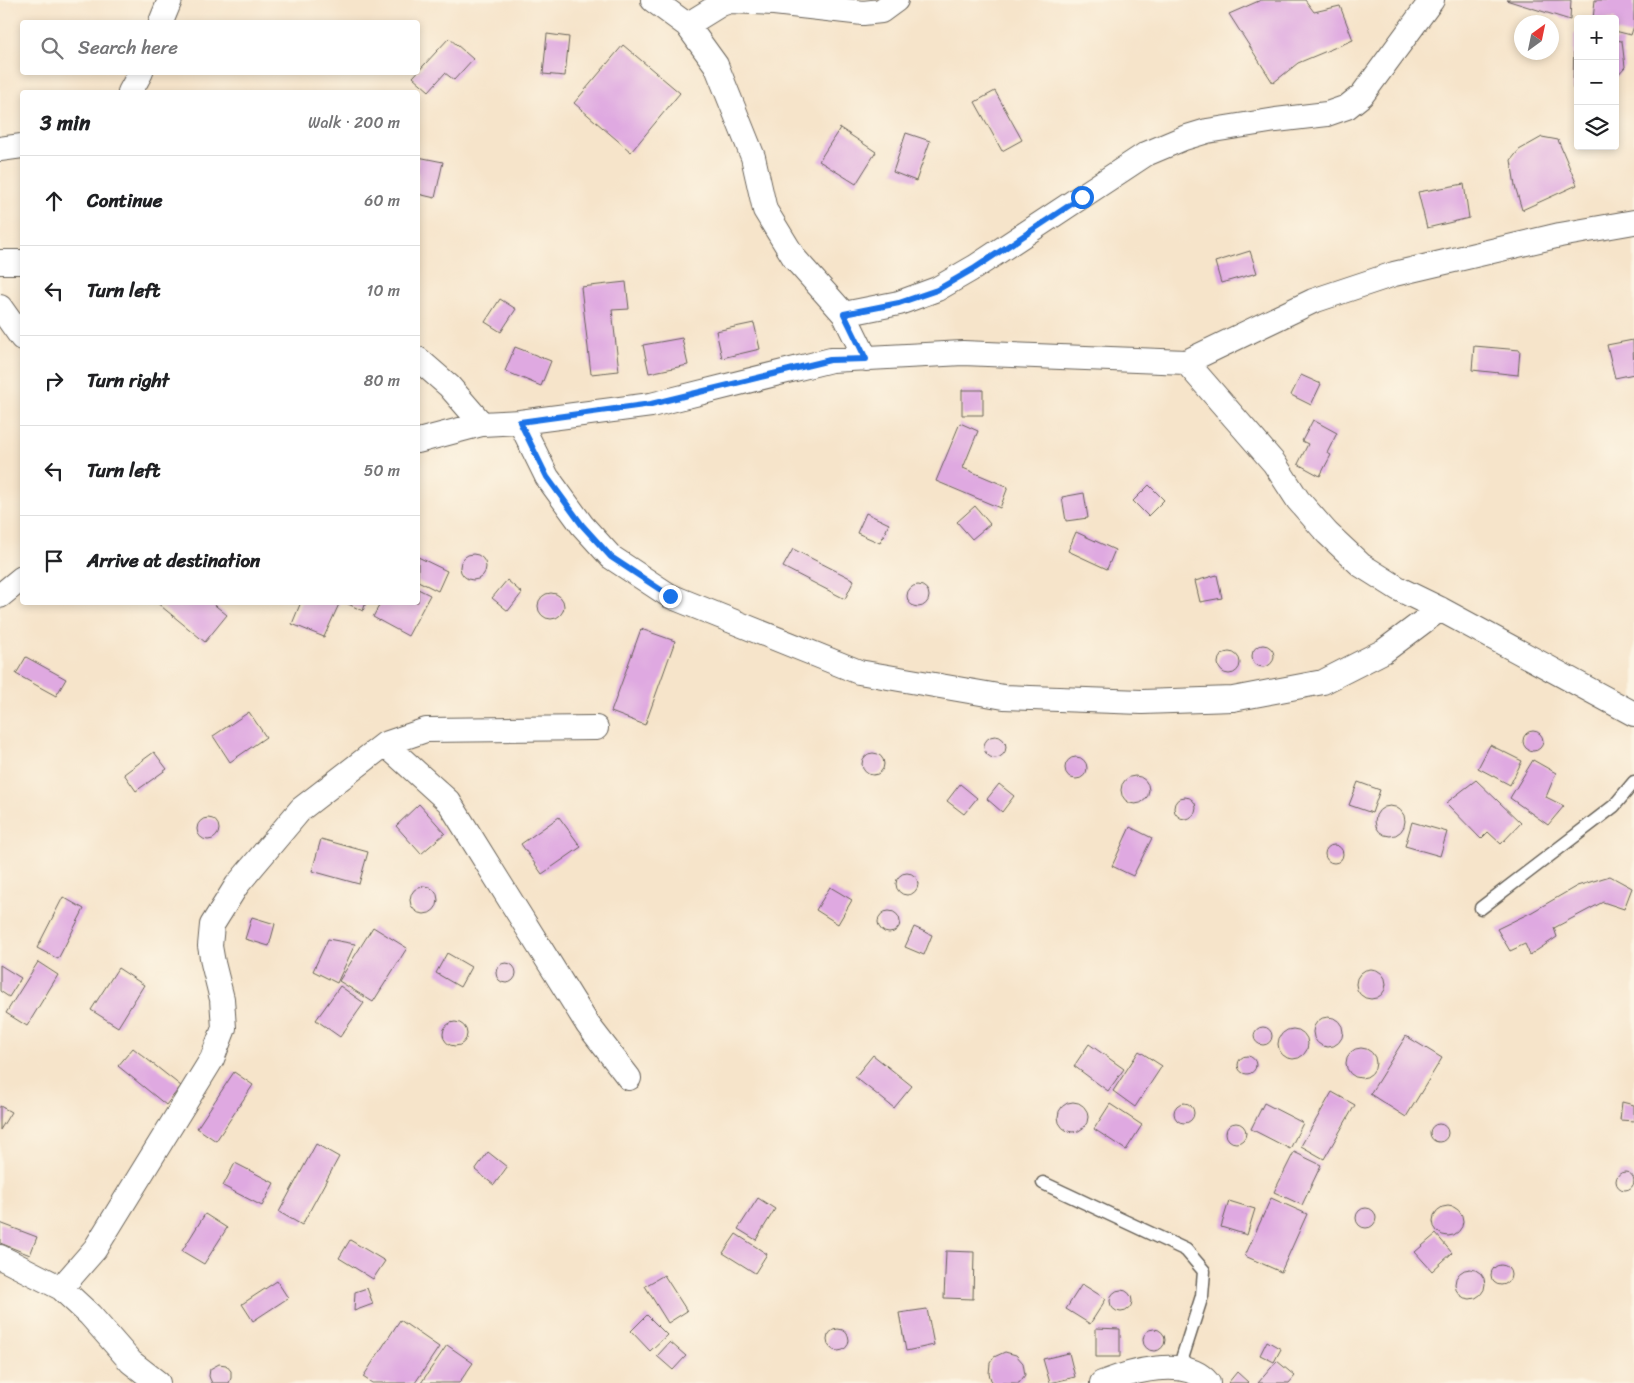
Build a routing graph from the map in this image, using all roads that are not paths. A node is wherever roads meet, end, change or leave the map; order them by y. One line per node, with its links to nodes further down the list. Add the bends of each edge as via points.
1 (170, 0): 5 (street)
2 (653, 0): 6 (street)
3 (896, 0): 6 (street, via 881,11 868,13 730,1)
4 (1432, 0): 15 (street, via 1362,95 1347,108 1327,114 1207,131 1184,138 1146,154 937,290 899,303)
5 (162, 20)
6 (687, 24): 15 (street, via 716,65 753,157 765,210 795,259)
7 (139, 75): 8 (street)
8 (131, 90)
9 (20, 146): 10 (street)
10 (0, 149)
11 (1634, 222): 19 (street, via 1560,235 1394,274 1312,301)
12 (0, 262): 13 (street)
13 (20, 262)
14 (0, 307): 16 (street)
15 (844, 314): 17 (street)
16 (20, 335)
17 (866, 359): 19 (street, via 963,353); 20 (street, via 830,360 651,404)
18 (420, 361): 21 (street, via 449,386)
19 (1186, 362): 25 (street, via 1274,463 1298,500 1327,533 1361,565)
20 (520, 422): 21 (street); 25 (street, via 547,477 582,525 611,557 670,596 859,672 1004,697 1142,702 1233,699 1323,682 1384,651)
21 (482, 424): 22 (street)
22 (420, 440)
23 (20, 580): 24 (street)
24 (0, 596)
25 (1440, 609): 26 (street)
26 (1634, 714)
27 (596, 728): 28 (street, via 426,730)
28 (385, 744): 31 (street, via 449,802 588,1025); 34 (street, via 301,809 237,885 212,925 210,946 222,999 224,1028 212,1059 95,1249)
29 (1634, 782): 30 (lane, via 1614,806)
30 (1481, 908)
31 (629, 1078)
32 (1043, 1183): 35 (lane, via 1186,1250 1204,1271 1202,1296)
33 (0, 1257): 34 (street)
34 (61, 1288): 36 (street, via 90,1315 131,1362)
35 (1179, 1368): 37 (street, via 1155,1368); 38 (street)
36 (158, 1383)
37 (1102, 1383)
38 (1208, 1383)

